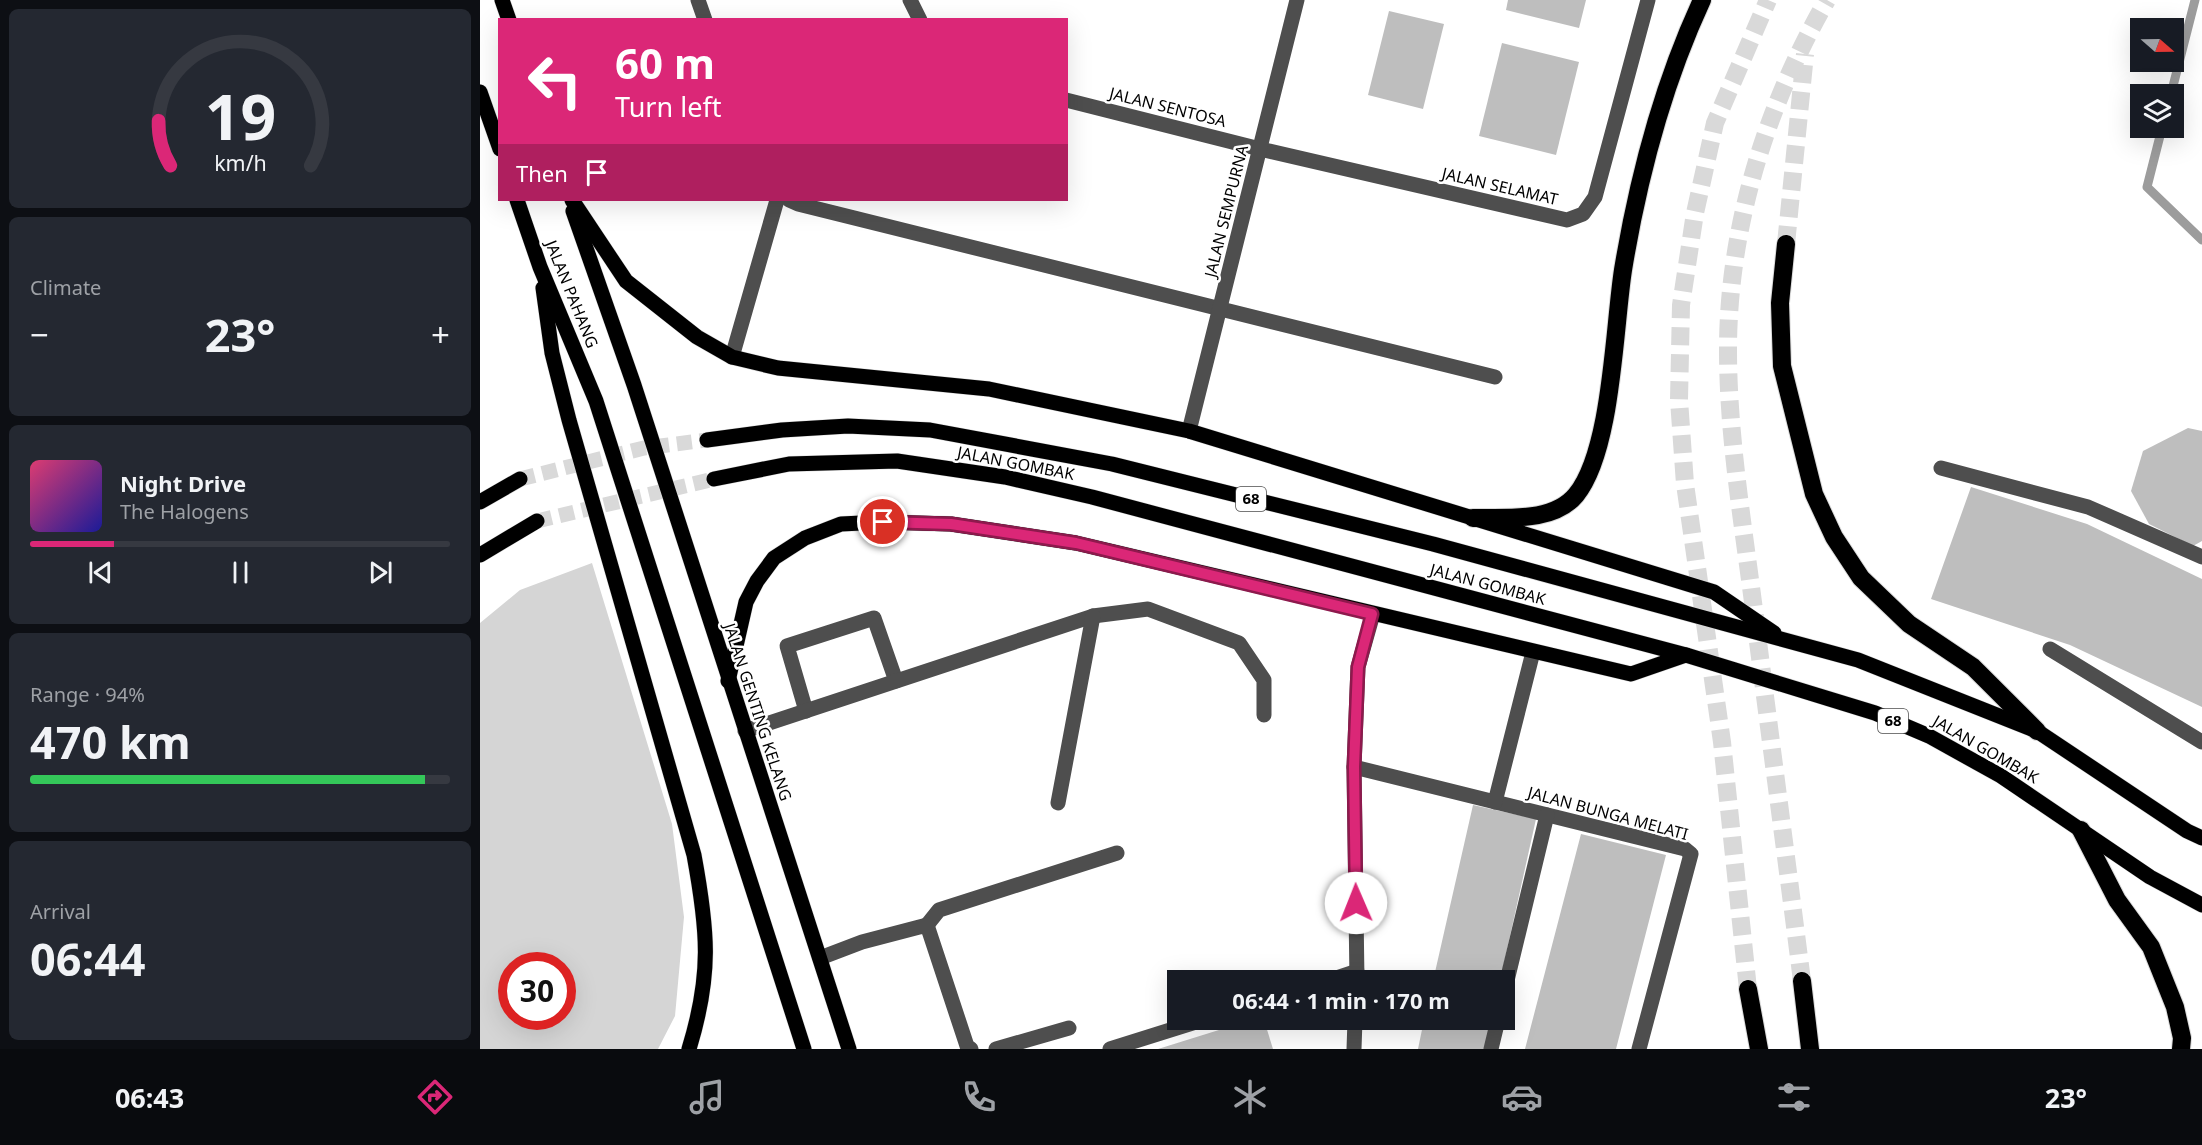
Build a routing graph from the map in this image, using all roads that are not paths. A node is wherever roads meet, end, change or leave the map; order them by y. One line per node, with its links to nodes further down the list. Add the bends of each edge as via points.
1 (502, 0): 7 (main road)
2 (698, 0): 8 (street)
3 (910, 0): 9 (street)
4 (1297, 0): 13 (street, JALAN SEMPURNA)
5 (1648, 0): 13 (street, JALAN SELAMAT, via 1595,197 1583,214 1567,220)
6 (1702, 0): 31 (highway, via 1652,139 1624,269 1599,449 1576,495 1556,510 1526,517)
7 (508, 18)
8 (704, 18)
9 (919, 18)
10 (480, 92): 12 (main road)
11 (1068, 101): 13 (street, JALAN SENTOSA)
12 (498, 143)
13 (1260, 149): 21 (street, JALAN SEMPURNA)
14 (517, 201): 20 (main road, JALAN PAHANG)
15 (571, 201): 24 (main road, JALAN PAHANG)
16 (572, 201): 22 (main road, via 626,281 697,337)
17 (777, 201): 22 (street)
18 (791, 201): 21 (street)
19 (1786, 244): 46 (highway, via 1780,303 1782,366 1814,494 1834,537 1861,578 1909,624 1973,667)
20 (540, 267): 66 (main road, via 552,353 568,420 694,855 705,913 707,964 699,1017); 67 (main road, JALAN PAHANG, via 596,401)
21 (1220, 308): 23 (street); 25 (street, JALAN SEMPURNA)
22 (732, 357): 25 (main road, via 778,368 989,389)
23 (1495, 377)
24 (634, 385): 41 (main road, JALAN GENTING KELANG)
25 (1190, 431): 31 (main road)
26 (707, 440): 37 (main road, JALAN GOMBAK / 68, via 848,426 930,430 1100,462 1421,541)
27 (1941, 468): 34 (street, via 2088,507)
28 (520, 479): 30 (main road)
29 (714, 479): 40 (main road, JALAN GOMBAK / 68, via 789,464 897,461 1005,477)
30 (480, 502)
31 (1473, 518): 37 (main road, via 1714,592)
32 (537, 521): 33 (main road)
33 (480, 555)
34 (2202, 558)
35 (1372, 614): 39 (main road); 41 (main road, via 1076,543 951,524 841,524 805,538 774,558 757,581 746,602); 48 (street, via 1358,667)
36 (1093, 616): 42 (street); 44 (street, via 1148,609 1239,643 1264,680); 50 (street)
37 (1786, 640): 46 (main road, JALAN GOMBAK / 68, via 1858,660)
38 (2050, 649): 47 (street)
39 (1533, 652): 40 (main road, via 1631,674); 49 (street)
40 (1686, 655): 52 (main road, JALAN GOMBAK / 68, via 1875,713 1929,736 2001,776)
41 (728, 681): 45 (main road, JALAN GENTING KELANG)
42 (896, 681): 43 (street); 43 (street, via 874,618 798,642 787,646)
43 (806, 711): 45 (street)
44 (1264, 715)
45 (745, 731): 57 (main road, JALAN GENTING KELANG)
46 (2037, 731): 53 (main road, JALAN GOMBAK / 68)
47 (2202, 742)
48 (1354, 767): 49 (street, JALAN BUNGA MELATI); 58 (street)
49 (1495, 802): 51 (street, JALAN BUNGA MELATI)
50 (1058, 803)
51 (1547, 815): 59 (street); 74 (street, JALAN BUNGA MELATI, via 1685,849 1691,854)
52 (2081, 831): 55 (main road, JALAN GOMBAK / 68, via 2150,877); 77 (highway, via 2117,900 2151,946 2175,1007)
53 (2202, 838)
54 (1117, 853): 56 (street, via 939,910)
55 (2202, 905)
56 (927, 925): 57 (street); 69 (street)
57 (820, 958): 68 (main road, JALAN GENTING KELANG)
58 (1357, 970)
59 (1510, 970)
60 (1802, 981): 76 (highway)
61 (1748, 989): 75 (highway)
62 (1069, 1028): 70 (street)
63 (1170, 1030): 71 (street)
64 (1355, 1030): 72 (street)
65 (1496, 1030): 73 (street)
66 (688, 1049)
67 (804, 1049)
68 (849, 1049)
69 (971, 1049)
70 (996, 1049)
71 (1110, 1049)
72 (1354, 1049)
73 (1491, 1049)
74 (1639, 1049)
75 (1759, 1049)
76 (1810, 1049)
77 (2181, 1049)

